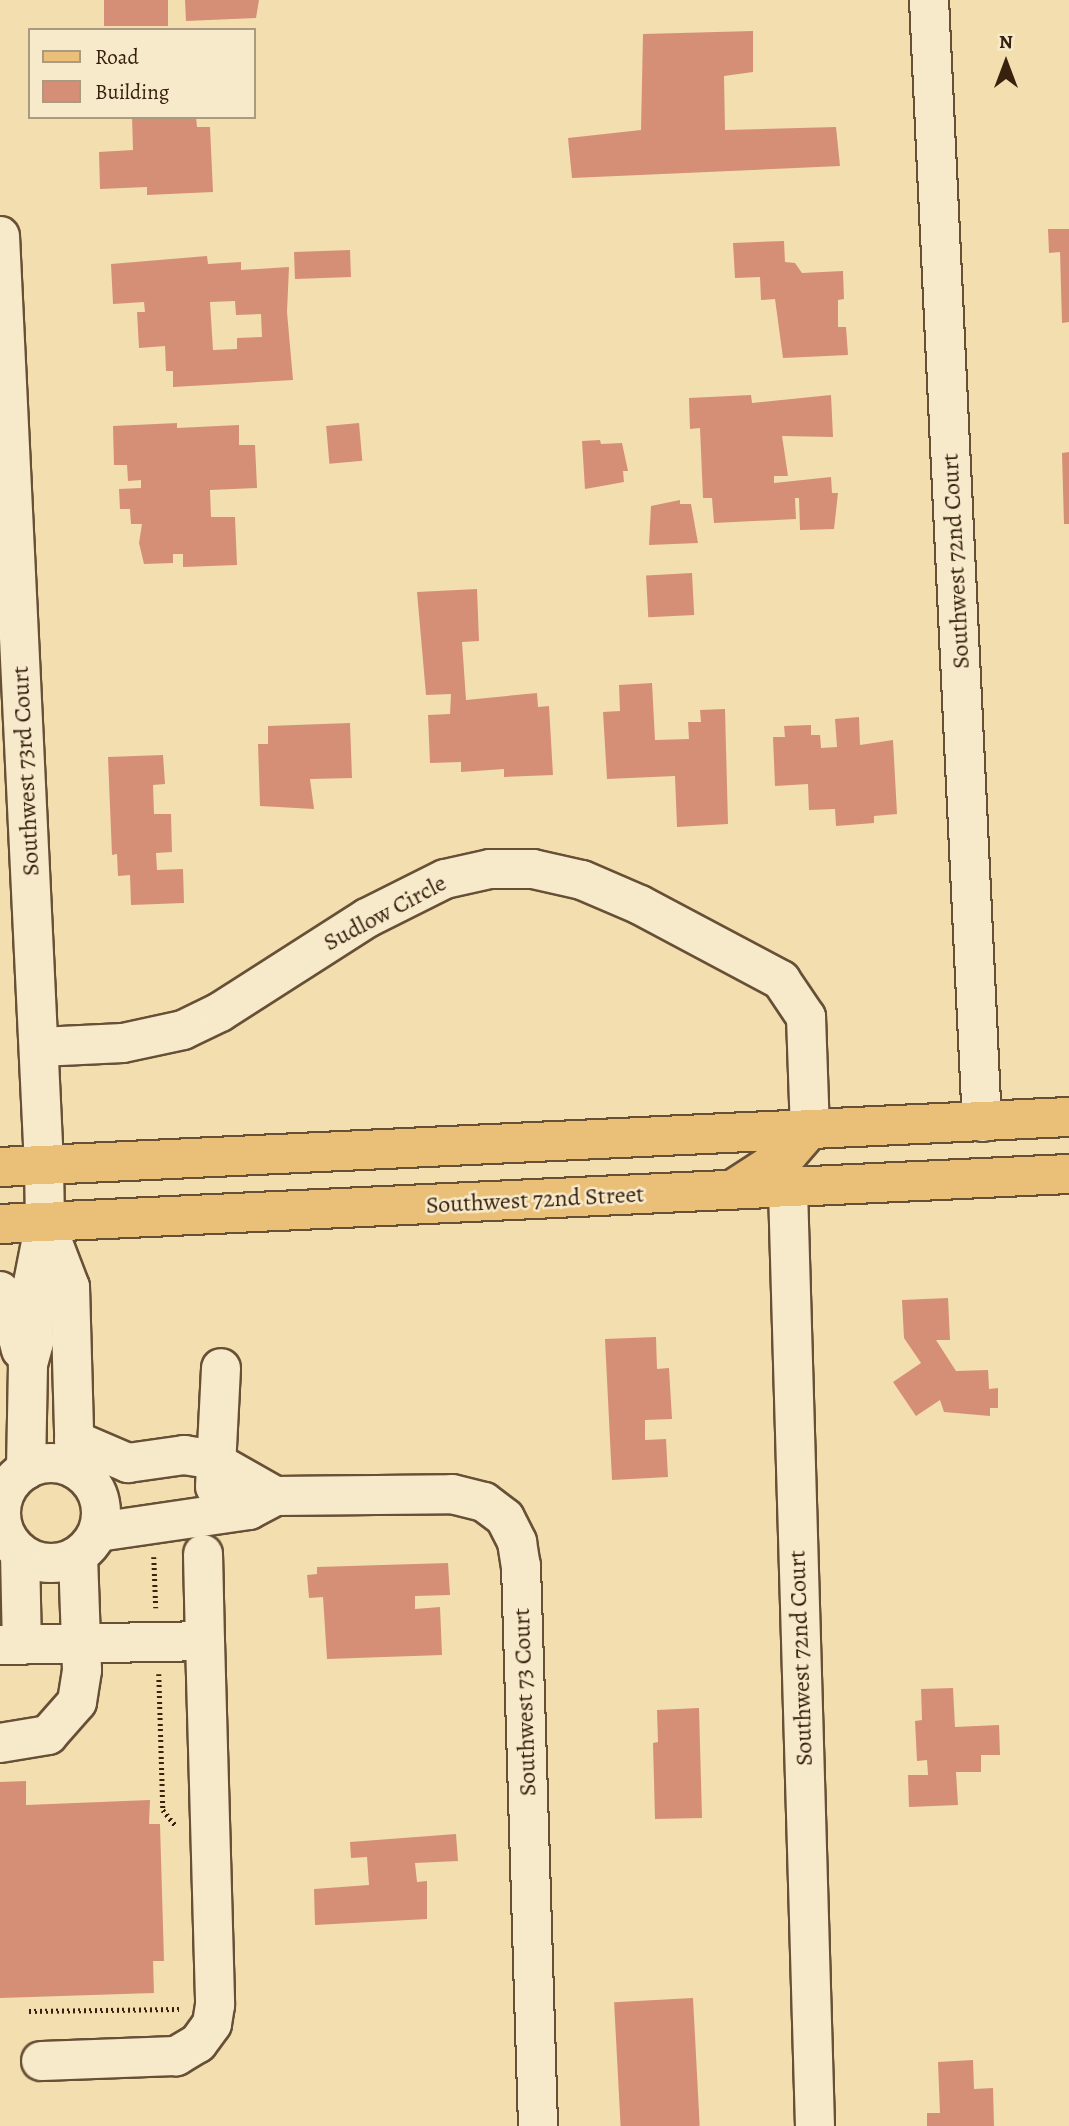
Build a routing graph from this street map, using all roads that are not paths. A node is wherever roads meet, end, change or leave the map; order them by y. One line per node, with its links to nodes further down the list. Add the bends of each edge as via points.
1 (929, 0): 5 (street, Southwest 72nd Court)
2 (0, 236): 3 (street, Southwest 73rd Court)
3 (40, 1047): 6 (street, Sudlow Circle, via 123,1043 183,1030 220,1013 339,934 425,888 467,872 533,869 582,880 640,905 735,953 786,985 800,1003 808,1030); 7 (street, Southwest 73rd Court)
4 (1069, 1117): 5 (main road)
5 (982, 1122): 6 (main road)
6 (810, 1129): 7 (main road); 11 (main road, via 789,1153)
7 (44, 1165): 8 (main road); 12 (street, Southwest 73rd Court)
8 (0, 1167)
9 (1069, 1174): 10 (main road, Southwest 72nd Street)
10 (788, 1189): 11 (main road, Southwest 72nd Street); 32 (street, Southwest 72nd Court)
11 (730, 1191): 12 (main road, Southwest 72nd Street)
12 (45, 1222): 13 (main road, Southwest 72nd Street); 15 (street, via 33,1283 34,1342); 17 (street, via 70,1287)
13 (0, 1224)
14 (0, 1291): 15 (street, via 10,1307)
15 (27, 1365): 19 (street)
16 (220, 1368): 18 (street, via 220,1441)
17 (75, 1454): 18 (street, via 128,1463 184,1455); 19 (street); 23 (street, via 99,1496)
18 (214, 1460): 20 (street); 21 (street)
19 (26, 1470): 22 (street, via 6,1491)
20 (275, 1496): 21 (street, Southwest 73 Court, via 249,1510); 31 (street, Southwest 73 Court, via 452,1494 484,1502 512,1528 521,1566)
21 (216, 1513): 23 (street, Southwest 73 Court)
22 (1, 1519): 24 (street)
23 (88, 1544): 24 (street, via 49,1563); 27 (street)
24 (20, 1553): 28 (street)
25 (203, 1554): 26 (street)
26 (205, 1640): 27 (street); 30 (street, via 212,2024 198,2043 176,2056)
27 (82, 1644): 28 (street); 29 (street, via 80,1691 70,1715 48,1735)
28 (11, 1645)
29 (0, 1743)
30 (41, 2061)
31 (538, 2126)
32 (815, 2126)

